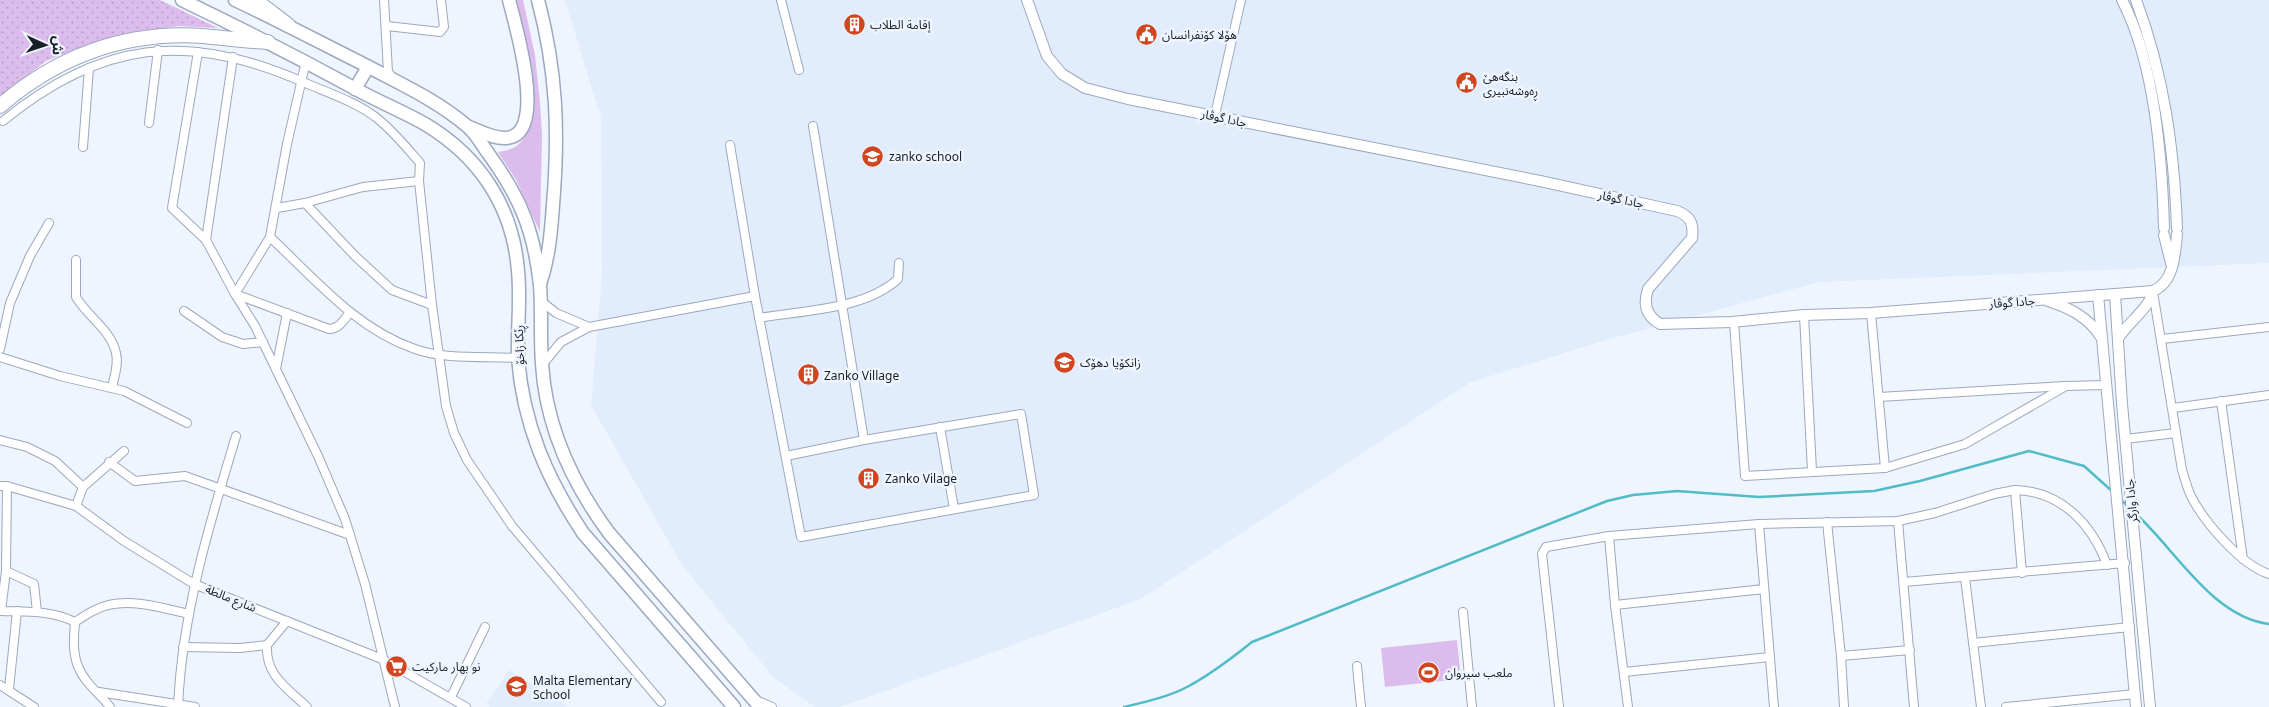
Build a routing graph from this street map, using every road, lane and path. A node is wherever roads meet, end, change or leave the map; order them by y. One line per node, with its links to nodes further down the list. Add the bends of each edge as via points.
1 (182, 0): 15 (main road, ڕێکا زاخۆ)
2 (235, 0): 13 (main road, ڕێکا زاخۆ)
3 (255, 0): 13 (highway)
4 (384, 0): 14 (street)
5 (441, 0): 14 (street, via 444,27 440,32)
6 (509, 0): 31 (main road, ڕێکا زاخۆ, via 526,82 527,119 515,136 505,138)
7 (538, 0): 43 (main road, ڕێکا زاخۆ, via 554,77 557,139 551,246)
8 (781, 0): 22 (street)
9 (1027, 0): 27 (street, جادا گوڤار, via 1048,56 1074,83 1128,99)
10 (1241, 0): 27 (street, via 1215,115)
11 (2122, 0): 42 (street, via 2151,88 2163,188 2164,232)
12 (2136, 0): 42 (street, via 2151,40 2164,93 2177,231)
13 (288, 25): 20 (main road, ڕێکا زاخۆ)
14 (387, 26): 23 (street, via 388,72)
15 (268, 42): 19 (main road, ڕێکا زاخۆ); 26 (highway, via 187,36 120,42 57,65 25,84)
16 (158, 50): 17 (street); 21 (street, via 122,56); 29 (street)
17 (198, 52): 18 (street); 39 (street, via 172,208)
18 (233, 58): 24 (street, via 265,66); 39 (street)
19 (306, 61): 24 (street); 25 (main road, ڕێکا زاخۆ)
20 (368, 67): 23 (main road, ڕێکا زاخۆ); 25 (main road)
21 (89, 68): 28 (street, via 36,96); 33 (street)
22 (799, 70)
23 (395, 80): 31 (main road, ڕێکا زاخۆ)
24 (300, 81): 34 (street, via 376,117 420,163); 36 (street)
25 (355, 89): 69 (main road, ڕێکا زاخۆ, via 442,135 480,170 497,196 508,217 518,272)
26 (0, 106)
27 (1219, 118): 59 (street, جادا گوڤار, via 1540,180 1686,214 1691,221 1692,238 1648,289 1647,312 1660,324)
28 (2, 121)
29 (149, 123)
30 (813, 126): 51 (street)
31 (469, 127): 43 (main road, ڕێکا زاخۆ, via 522,207 533,240)
32 (730, 145): 48 (street)
33 (83, 147)
34 (419, 181): 35 (street, via 363,187); 52 (street)
35 (305, 203): 36 (street); 52 (street, via 354,256 392,290)
36 (277, 208): 38 (street)
37 (49, 223): 66 (street, via 30,256 10,303)
38 (270, 237): 45 (street); 54 (street)
39 (206, 240): 45 (street)
40 (76, 260): 74 (street, via 76,297 98,322 117,354)
41 (899, 263): 51 (street, via 898,279 886,290 866,299)
42 (2171, 264): 44 (street, via 2169,278)
43 (540, 284): 50 (main road, ڕێکا زاخۆ)
44 (2153, 291): 46 (street, جادا گوڤار); 62 (street, via 2149,303); 63 (street)
45 (234, 294): 55 (street); 65 (street)
46 (2115, 294): 47 (street, جادا گوڤار); 62 (street, جادا وارگر)
47 (2098, 295): 49 (street, جادا گوڤار); 64 (street, جادا وارگر)
48 (755, 296): 58 (street); 61 (street)
49 (2045, 300): 56 (street, جادا گوڤار); 64 (street, via 2073,310 2090,322)
50 (541, 301): 61 (street, via 556,313); 70 (main road, ڕێکا زاخۆ)
51 (842, 304): 58 (street); 85 (street)
52 (432, 305): 67 (street)
53 (184, 311): 65 (street, via 222,337 243,344)
54 (350, 312): 55 (street, via 334,329); 67 (street, via 368,326 416,349)
55 (287, 313): 71 (street)
56 (1871, 313): 57 (street, جادا گوڤار); 76 (street)
57 (1804, 315): 59 (street, جادا گوڤار); 90 (street)
58 (759, 318): 87 (street)
59 (1734, 322): 90 (street, via 1745,476)
60 (2269, 326): 63 (street)
61 (589, 327): 70 (street, via 561,342)
62 (2119, 337): 83 (street, جادا وارگر)
63 (2162, 339): 78 (street)
64 (2102, 340): 72 (street, جادا وارگر)
65 (263, 342): 71 (street)
66 (0, 349)
67 (439, 354): 69 (street); 136 (street, via 446,406 467,460 512,526)
68 (0, 357): 74 (street)
69 (518, 358): 146 (main road, ڕێکا زاخۆ, via 534,439 564,505 583,533)
70 (542, 366): 138 (main road, ڕێکا زاخۆ, via 550,419 559,448 588,505)
71 (276, 369): 100 (street, via 322,465)
72 (2107, 385): 73 (street); 103 (street, جادا وارگر)
73 (2066, 386): 76 (street); 89 (street, via 1965,444)
74 (112, 388): 79 (street)
75 (2269, 395): 77 (street)
76 (1879, 397): 89 (street)
77 (2220, 401): 78 (street); 102 (street)
78 (2173, 408): 81 (street)
79 (187, 423)
80 (940, 427): 85 (street); 96 (street); 96 (street, via 1021,414 1034,495)
81 (2176, 433): 83 (street); 102 (street, via 2182,470 2191,497 2211,526)
82 (236, 436): 93 (street)
83 (2126, 439): 158 (street, جادا وارگر)
84 (0, 440): 92 (street, via 27,447 55,461)
85 (864, 440): 87 (street)
86 (124, 451): 88 (street)
87 (786, 456): 96 (street, via 801,537)
88 (109, 462): 92 (street); 93 (street, via 135,481 185,476)
89 (1885, 468): 90 (street)
90 (1812, 471)
91 (3, 486): 95 (street, شارع مالطة); 105 (street)
92 (83, 487): 95 (street)
93 (220, 488): 100 (street); 110 (street)
94 (2015, 490): 97 (street); 104 (street, via 2042,494 2069,509 2099,544); 106 (street)
95 (76, 506): 110 (street, شارع مالطة, via 124,541)
96 (954, 509)
97 (1898, 521): 98 (street); 109 (street)
98 (1827, 522): 99 (street); 126 (street)
99 (1759, 524): 101 (street); 111 (street)
100 (350, 535): 128 (street)
101 (1609, 536): 112 (street); 150 (street, via 1546,547 1542,554)
102 (2243, 559): 107 (street)
103 (2125, 563): 104 (street); 121 (street, جادا وارگر)
104 (2107, 565): 106 (street)
105 (6, 571): 113 (street); 115 (street, via 34,584)
106 (2022, 572): 108 (street)
107 (2269, 574)
108 (1965, 578): 109 (street); 122 (street)
109 (1904, 582): 125 (street)
110 (194, 584): 117 (street); 118 (street, شارع مالطة)
111 (1764, 589): 112 (street); 127 (street)
112 (1615, 605): 130 (street)
113 (0, 611): 114 (street)
114 (17, 611): 115 (street); 132 (street)
115 (37, 612): 119 (street)
116 (1463, 612): 149 (street)
117 (189, 614): 119 (street, via 143,604 114,604); 124 (street)
118 (287, 620): 123 (street); 128 (street, شارع مالطة)
119 (75, 622): 133 (street, via 73,644 76,663 86,680)
120 (485, 627): 135 (street)
121 (2130, 627): 122 (street); 134 (street, جادا وارگر)
122 (1973, 643): 155 (street)
123 (267, 645): 124 (street); 143 (street, via 266,659 275,677)
124 (183, 647): 139 (street)
125 (1910, 650): 126 (street); 154 (street)
126 (1841, 656): 153 (street)
127 (1770, 657): 130 (street); 152 (street)
128 (382, 659): 135 (street, شارع مالطة); 144 (street)
129 (1357, 666): 148 (street)
130 (1624, 672): 151 (street)
131 (0, 685): 132 (street)
132 (9, 689): 137 (street)
133 (99, 692): 139 (street); 141 (street)
134 (2136, 694): 156 (street); 157 (street, جادا وارگر)
135 (450, 697): 145 (street, شارع مالطة)
136 (661, 702)
137 (23, 703): 140 (street)
138 (757, 703): 147 (street)
139 (178, 706): 142 (street)
140 (34, 707)
141 (110, 707)
142 (194, 707)
143 (307, 707)
144 (395, 707)
145 (466, 707)
146 (734, 707)
147 (772, 707)
148 (1361, 707)
149 (1472, 707)
150 (1559, 707)
151 (1628, 707)
152 (1774, 707)
153 (1844, 707)
154 (1914, 707)
155 (1981, 707)
156 (2006, 707)
157 (2136, 707)
158 (2150, 707)

